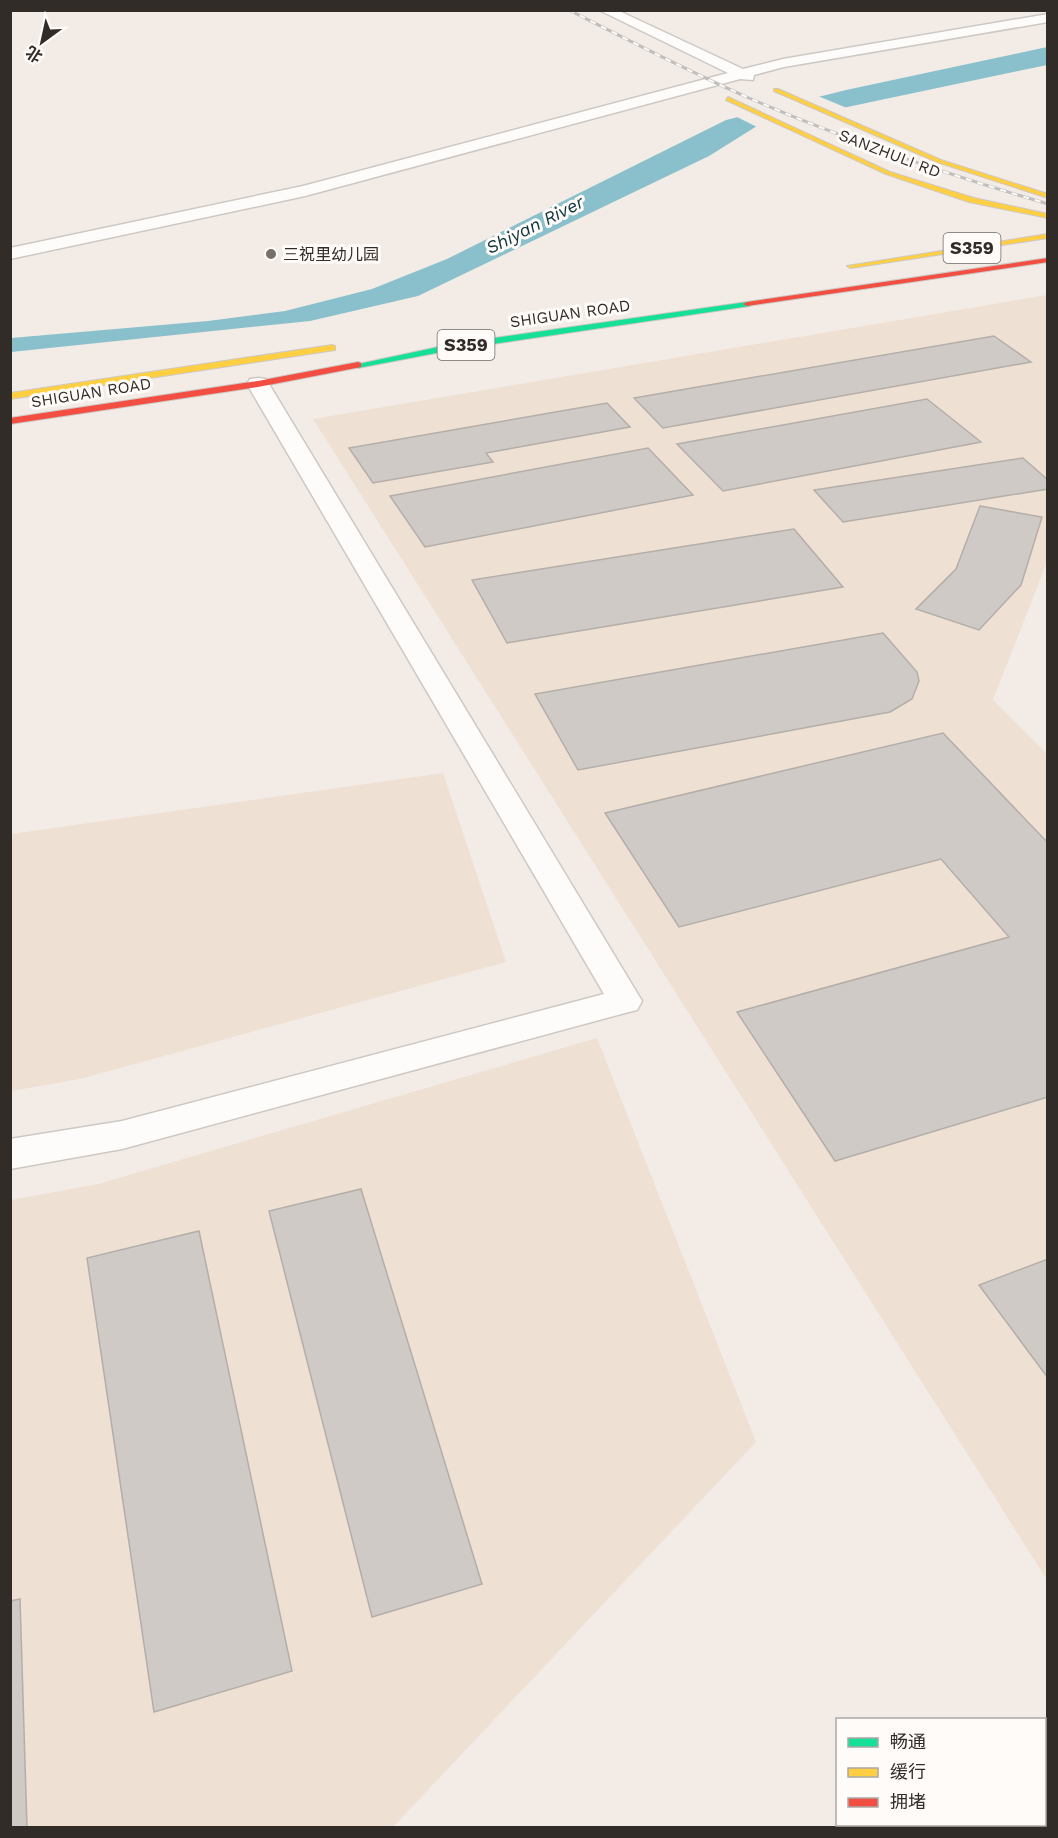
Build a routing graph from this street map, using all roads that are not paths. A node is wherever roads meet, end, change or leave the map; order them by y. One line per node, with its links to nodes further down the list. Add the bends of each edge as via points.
1 (605, 10): 3 (street)
2 (1047, 18): 3 (street, via 783,63)
3 (740, 74): 4 (street); 5 (street)
4 (696, 86): 6 (street); 10 (street, via 305,191)
5 (782, 93): 7 (main road, SANZHULI RD, via 939,161)
6 (734, 102): 8 (main road, SANZHULI RD, via 888,173 972,200)
7 (1047, 196)
8 (1047, 216)
9 (1047, 236): 12 (main road, S359)
10 (10, 254)
11 (1047, 260): 14 (main road, SHIGUAN ROAD / S359, via 453,347)
12 (838, 268)
13 (348, 346): 15 (main road, SHIGUAN ROAD)
14 (258, 384): 16 (main road, SHIGUAN ROAD / S359); 17 (street, via 625,1001 122,1135)
15 (10, 396)
16 (10, 421)
17 (10, 1154)

